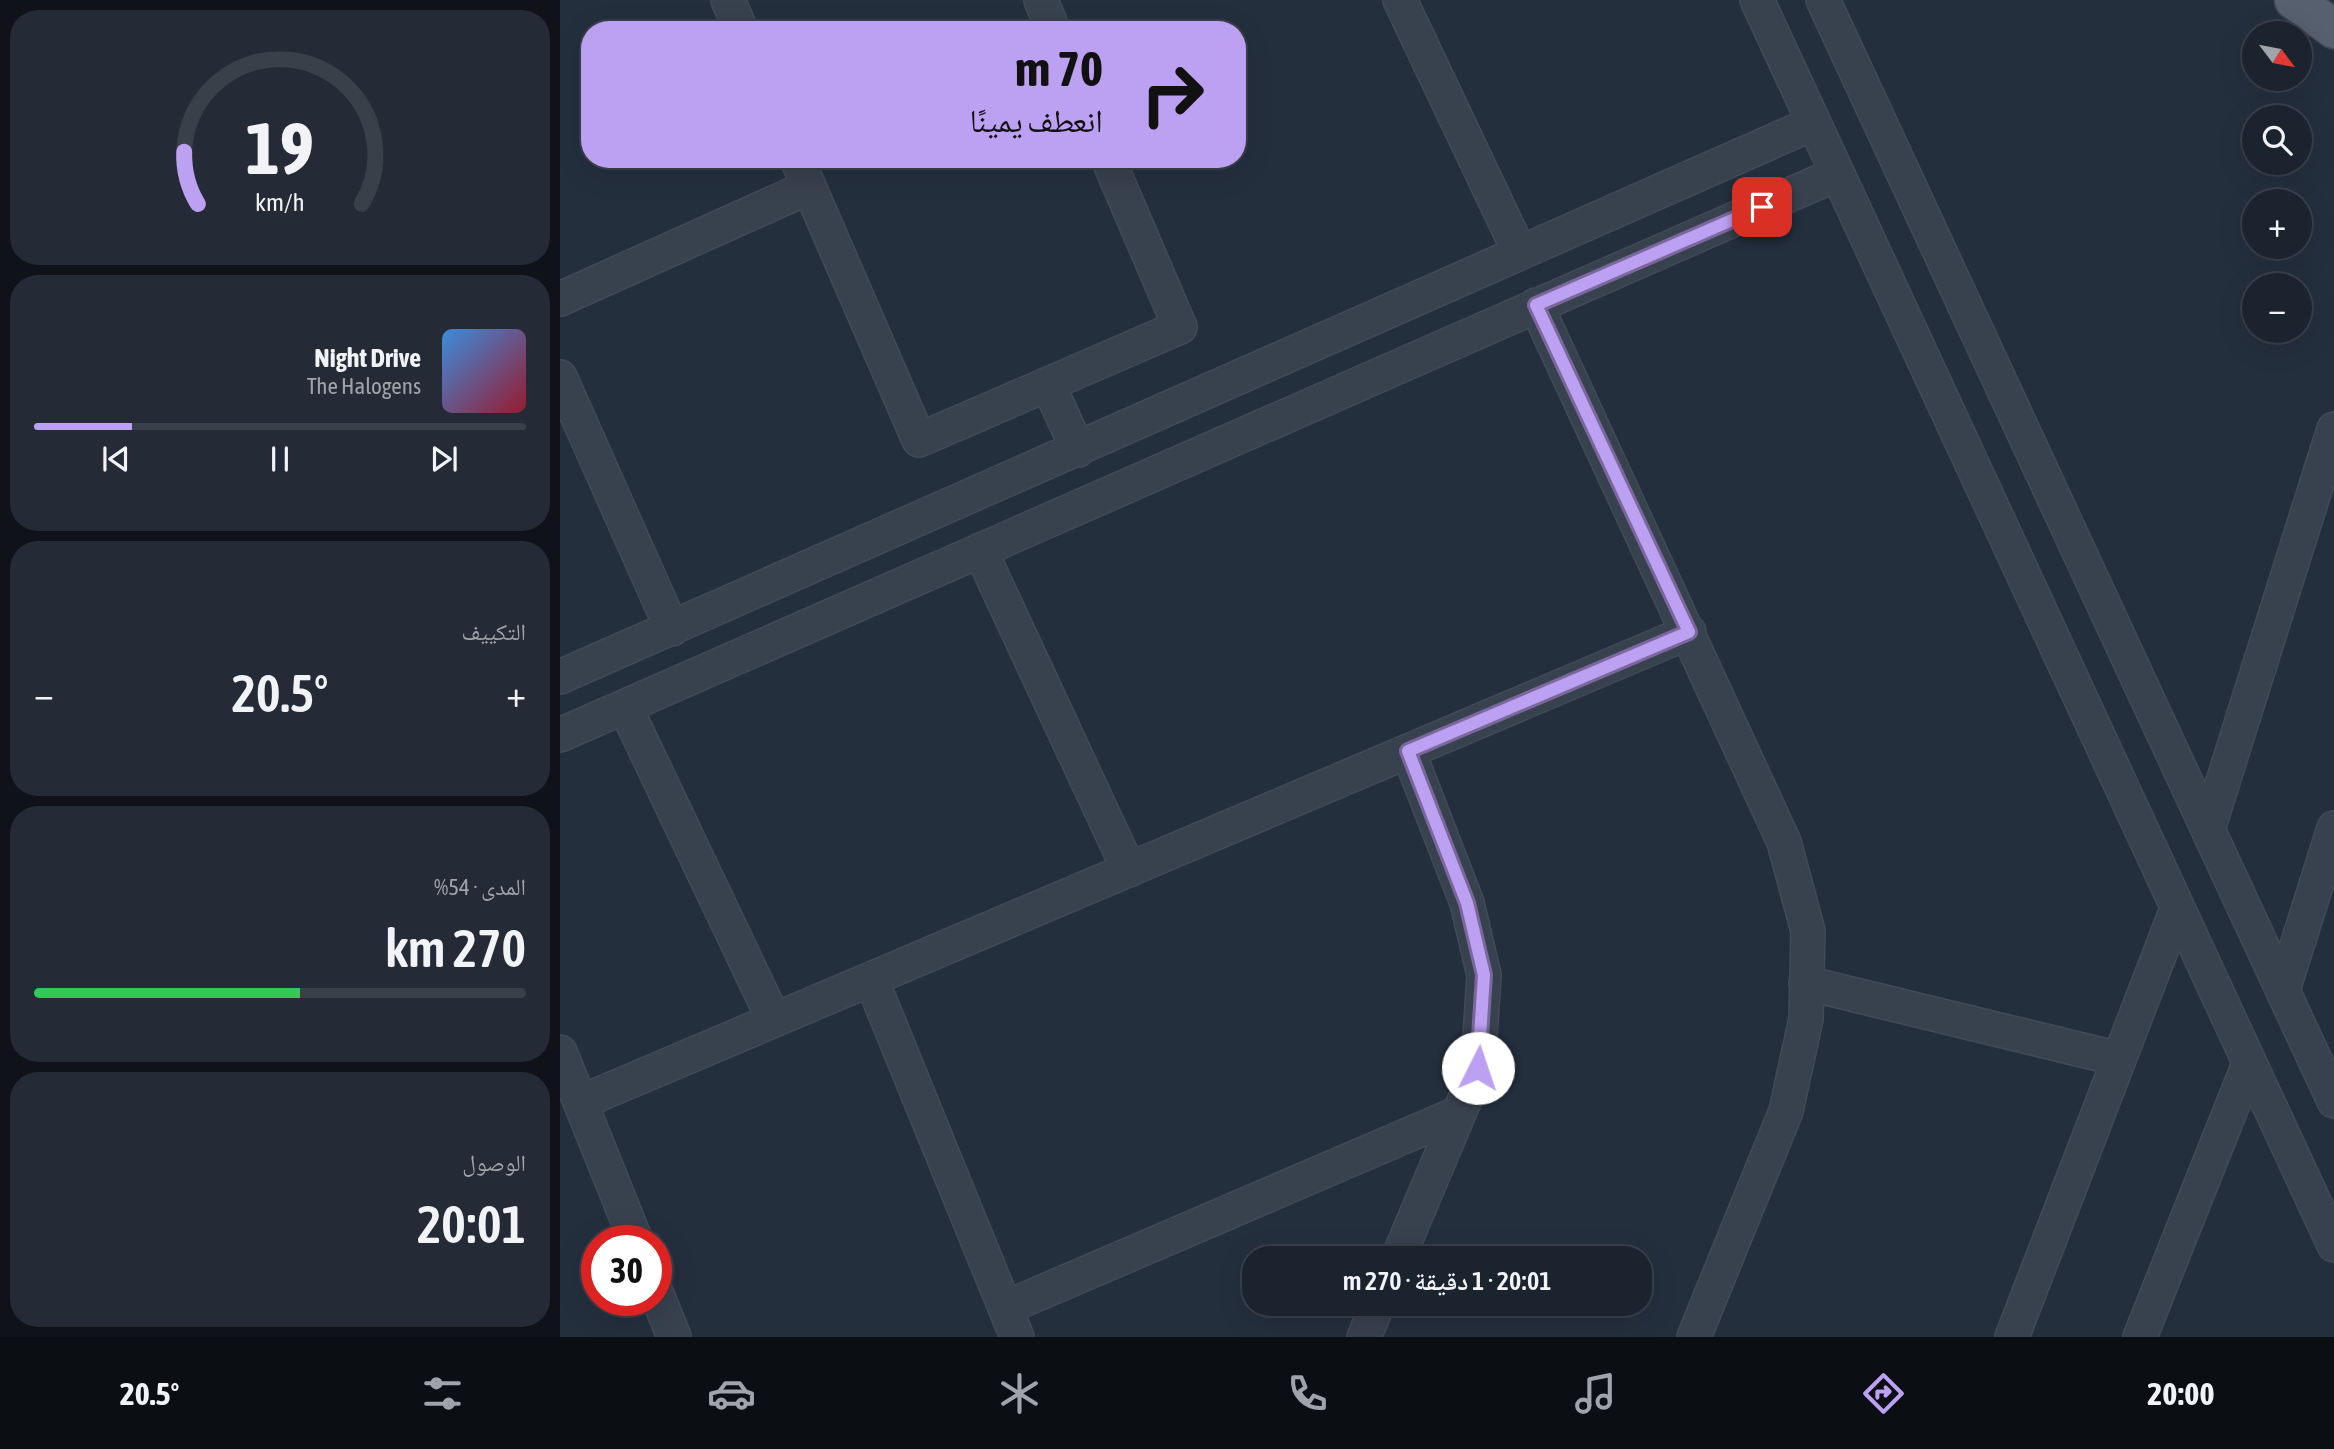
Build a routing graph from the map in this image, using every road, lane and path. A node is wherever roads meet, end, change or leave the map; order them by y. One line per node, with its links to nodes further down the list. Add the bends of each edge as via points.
1 (728, 0): 7 (street)
2 (1041, 0): 8 (street)
3 (1400, 0): 14 (street)
4 (1757, 0): 10 (street)
5 (1823, 0): 29 (street)
6 (2294, 0): 9 (main road)
7 (737, 21)
8 (1049, 21)
9 (2334, 29)
10 (1814, 123): 13 (street); 14 (street)
11 (1112, 168): 18 (street, via 1180,327)
12 (803, 173): 15 (street); 18 (street, via 919,440)
13 (1838, 174): 16 (street); 31 (street)
14 (1520, 253): 20 (street)
15 (560, 299)
16 (1536, 305): 21 (street); 23 (street)
17 (560, 377): 22 (street)
18 (1048, 384): 20 (street)
19 (2334, 429): 29 (street)
20 (1078, 450): 22 (street)
21 (980, 550): 25 (street); 30 (street)
22 (671, 629): 24 (street)
23 (1689, 632): 27 (street); 33 (street, via 1784,842 1808,931)
24 (560, 677)
25 (625, 706): 26 (street); 35 (street)
26 (560, 735)
27 (1408, 751): 30 (street); 41 (street, via 1467,903 1484,975 1478,1068)
28 (2334, 828): 34 (street)
29 (2208, 829): 34 (street)
30 (1129, 870): 32 (street)
31 (2177, 909): 37 (street); 38 (street)
32 (871, 979): 35 (street); 47 (street)
33 (1806, 983): 37 (street); 50 (street, via 1806,1019 1786,1111)
34 (2283, 990): 39 (street)
35 (774, 1020): 40 (street)
36 (560, 1052): 40 (street)
37 (2119, 1059): 51 (street)
38 (2249, 1064): 43 (street); 52 (street)
39 (2334, 1101)
40 (581, 1102): 42 (street)
41 (1459, 1113): 44 (street); 47 (street)
42 (630, 1225)
43 (2334, 1245)
44 (1403, 1246)
45 (666, 1316): 48 (street)
46 (1373, 1316): 49 (street)
47 (1011, 1322)
48 (674, 1337)
49 (1364, 1337)
50 (1694, 1337)
51 (2011, 1337)
52 (2140, 1337)

